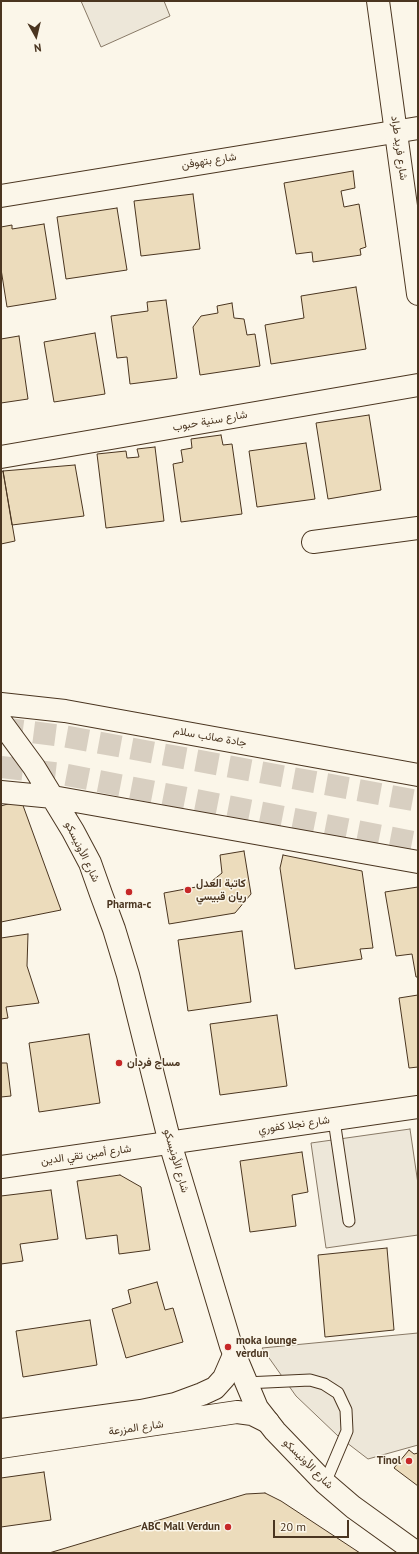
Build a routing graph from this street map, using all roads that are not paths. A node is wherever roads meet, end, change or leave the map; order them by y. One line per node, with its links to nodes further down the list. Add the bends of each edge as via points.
1 (378, 1): 3 (street, شارع فريد طراد)
2 (418, 128): 3 (street, شارع بتهوفن)
3 (397, 132): 4 (street, شارع بتهوفن); 5 (street, شارع فريد طراد)
4 (1, 196)
5 (418, 294)
6 (418, 385): 7 (street, شارع سنية حبوب)
7 (1, 457)
8 (418, 528): 9 (street)
9 (313, 542)
10 (1, 704): 12 (street, جادة صائب سلام, via 65,712)
11 (1, 722): 14 (street, شارع الأونيسكو)
12 (418, 775)
13 (1, 792): 14 (street)
14 (53, 798): 15 (street); 18 (street, شارع الأونيسكو, via 90,863 114,929)
15 (418, 862)
16 (418, 1107): 17 (street, شارع نجلا كفوري)
17 (334, 1120): 18 (street, شارع نجلا كفوري); 20 (lane)
18 (170, 1144): 19 (street, شارع أمين تقي الدين); 21 (street, شارع الأونيسكو)
19 (1, 1167)
20 (349, 1221)
21 (234, 1355): 22 (street, شارع الأونيسكو); 24 (street, شارع المزرعة, via 224,1378 215,1388 175,1404)
22 (245, 1383): 23 (street, شارع الأونيسكو, via 257,1408); 26 (lane, via 310,1380 324,1384 338,1393 346,1410 347,1431)
23 (268, 1422): 25 (street, شارع المزرعة, via 252,1414 237,1412); 26 (street, شارع الأونيسكو)
24 (1, 1430)
25 (1, 1447)
26 (325, 1483): 27 (street, شارع الأونيسكو, via 353,1507)
27 (417, 1553)

